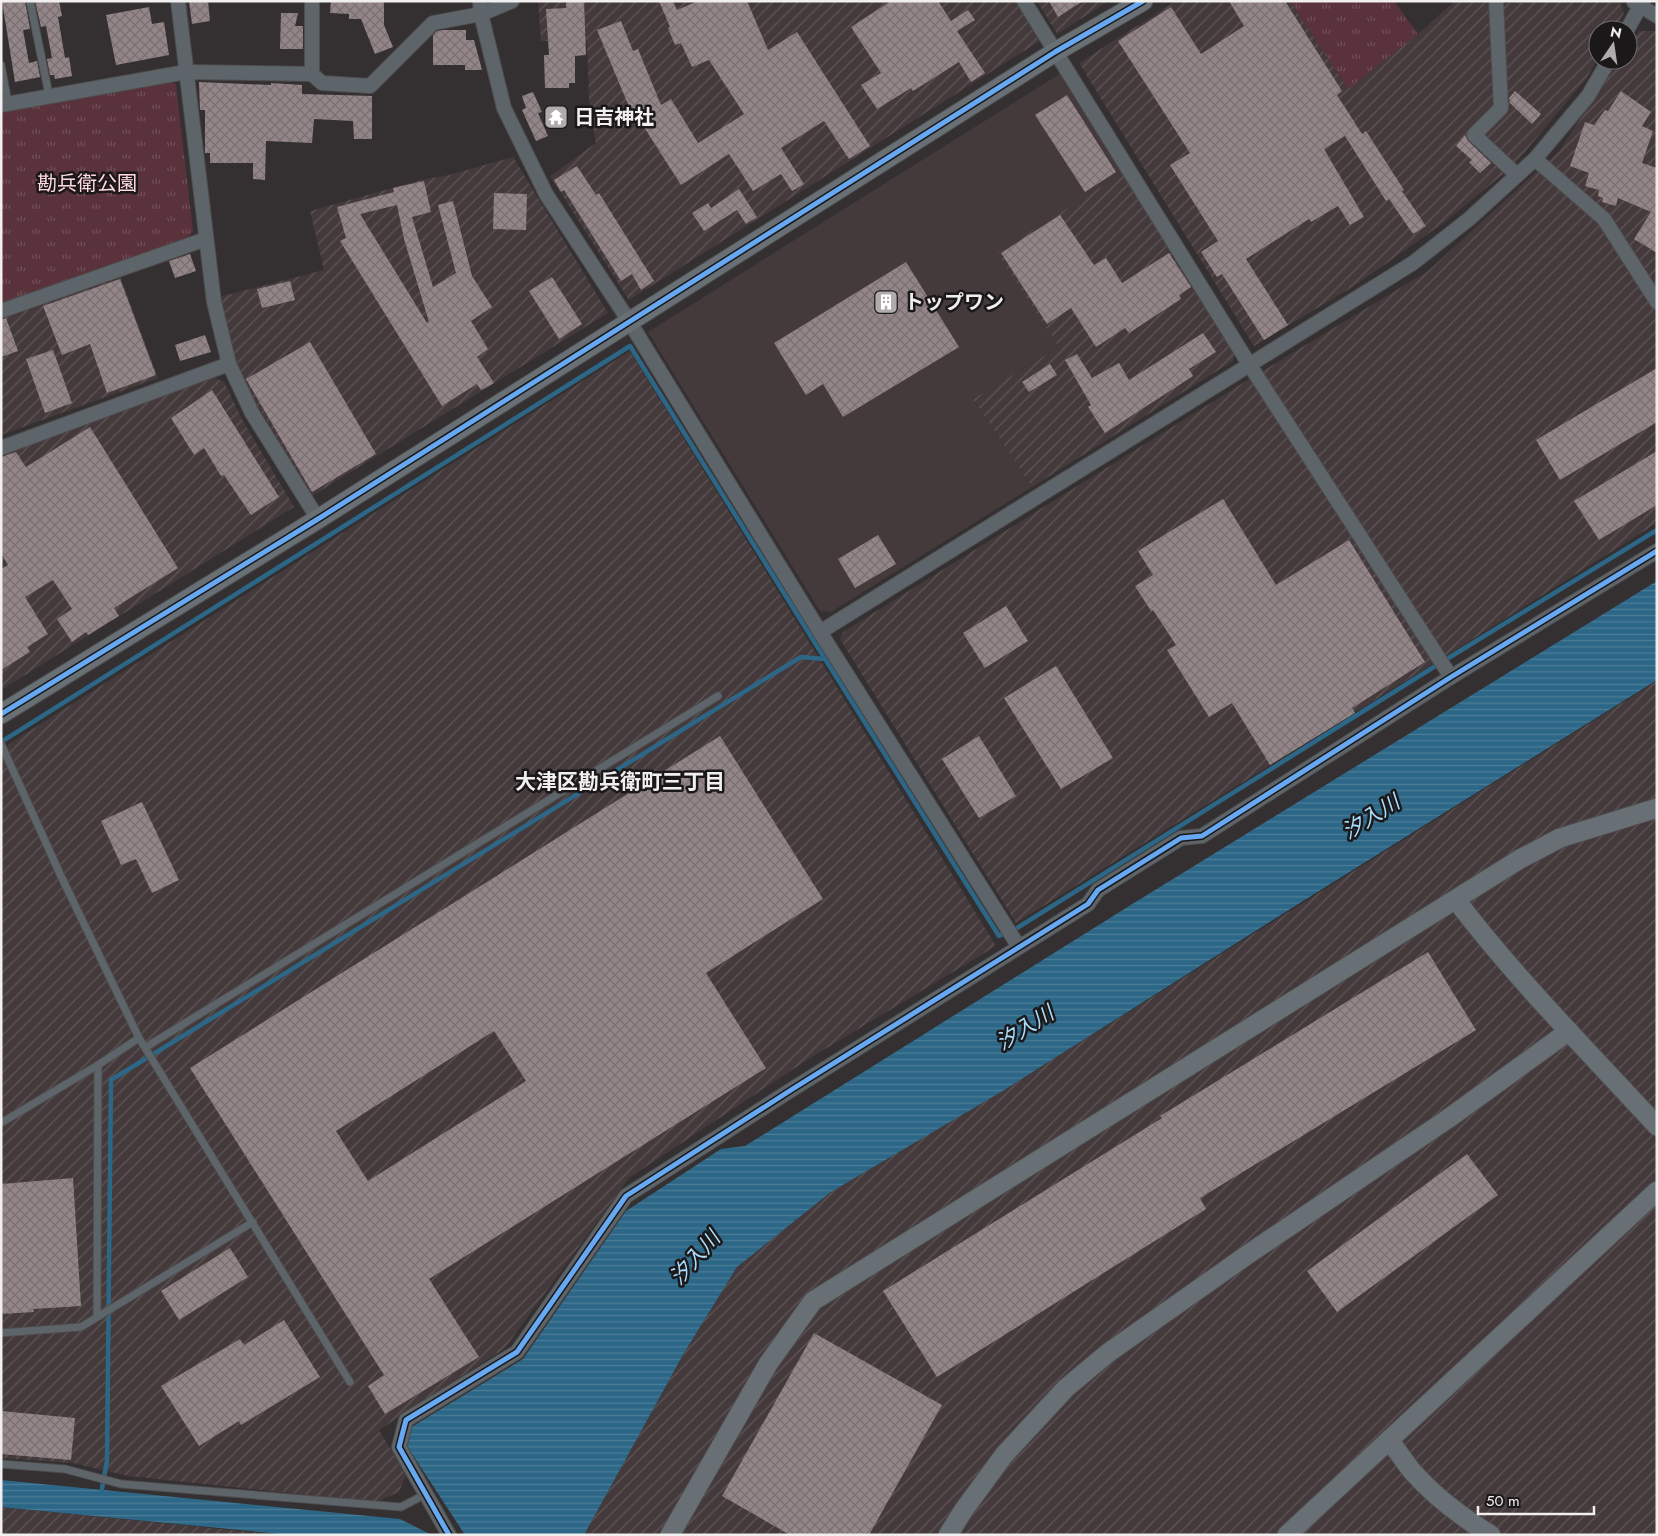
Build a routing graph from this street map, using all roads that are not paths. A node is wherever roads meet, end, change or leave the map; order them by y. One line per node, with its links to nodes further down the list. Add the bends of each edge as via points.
1 (30, 1): 17 (lane)
2 (178, 1): 15 (street)
3 (312, 1): 16 (street)
4 (512, 1): 9 (street)
5 (1024, 1): 12 (street)
6 (1143, 1): 12 (street)
7 (1496, 1): 20 (street, via 1501,108 1474,135)
8 (1639, 3): 10 (street); 11 (street)
9 (480, 8): 16 (street, via 433,23 370,86 322,83); 24 (street, via 504,108 546,194)
10 (1657, 16)
11 (1631, 20)
12 (1055, 52): 24 (street); 26 (street)
13 (1, 65): 18 (lane)
14 (1603, 70): 19 (street, via 1588,96)
15 (186, 72): 16 (street); 17 (street); 21 (street)
16 (312, 74)
17 (49, 96): 18 (street)
18 (5, 104)
19 (1535, 159): 20 (street); 22 (street, via 1604,219)
20 (1517, 175): 26 (street, via 1469,219 1413,263)
21 (206, 239): 23 (street); 25 (street, via 214,302)
22 (1657, 302)
23 (1, 311)
24 (629, 321): 28 (street); 30 (street)
25 (229, 364): 27 (street); 28 (street, via 252,413)
26 (1249, 364): 30 (street); 31 (street)
27 (1, 448)
28 (318, 518): 33 (street)
29 (1657, 551): 31 (street)
30 (820, 632): 37 (street)
31 (1451, 677): 37 (street, via 1202,836 1181,838 1123,874 1098,890 1088,904)
32 (718, 696): 40 (lane)
33 (1, 714)
34 (2, 747): 39 (lane)
35 (1657, 808): 36 (street, via 1560,838 1520,858)
36 (1456, 900): 38 (street); 53 (street, via 813,1301 768,1364)
37 (1019, 947): 51 (street, via 626,1196 517,1352 406,1420 399,1447)
38 (1569, 1031): 43 (street); 54 (street, via 1449,1118 1108,1353 1066,1388 1004,1454)
39 (139, 1038): 40 (lane); 41 (lane)
40 (146, 1047): 45 (lane)
41 (98, 1065): 42 (lane); 46 (lane)
42 (1, 1123)
43 (1657, 1126)
44 (1657, 1190): 49 (street)
45 (253, 1222): 46 (lane); 48 (lane)
46 (98, 1316): 47 (lane, via 81,1327)
47 (1, 1333)
48 (350, 1382)
49 (1389, 1440): 55 (street); 56 (street, via 1413,1472 1433,1491)
50 (1, 1464): 51 (lane, via 65,1469 121,1484 401,1507)
51 (426, 1494): 52 (street)
52 (449, 1535)
53 (670, 1535)
54 (948, 1535)
55 (1287, 1535)
56 (1492, 1535)

